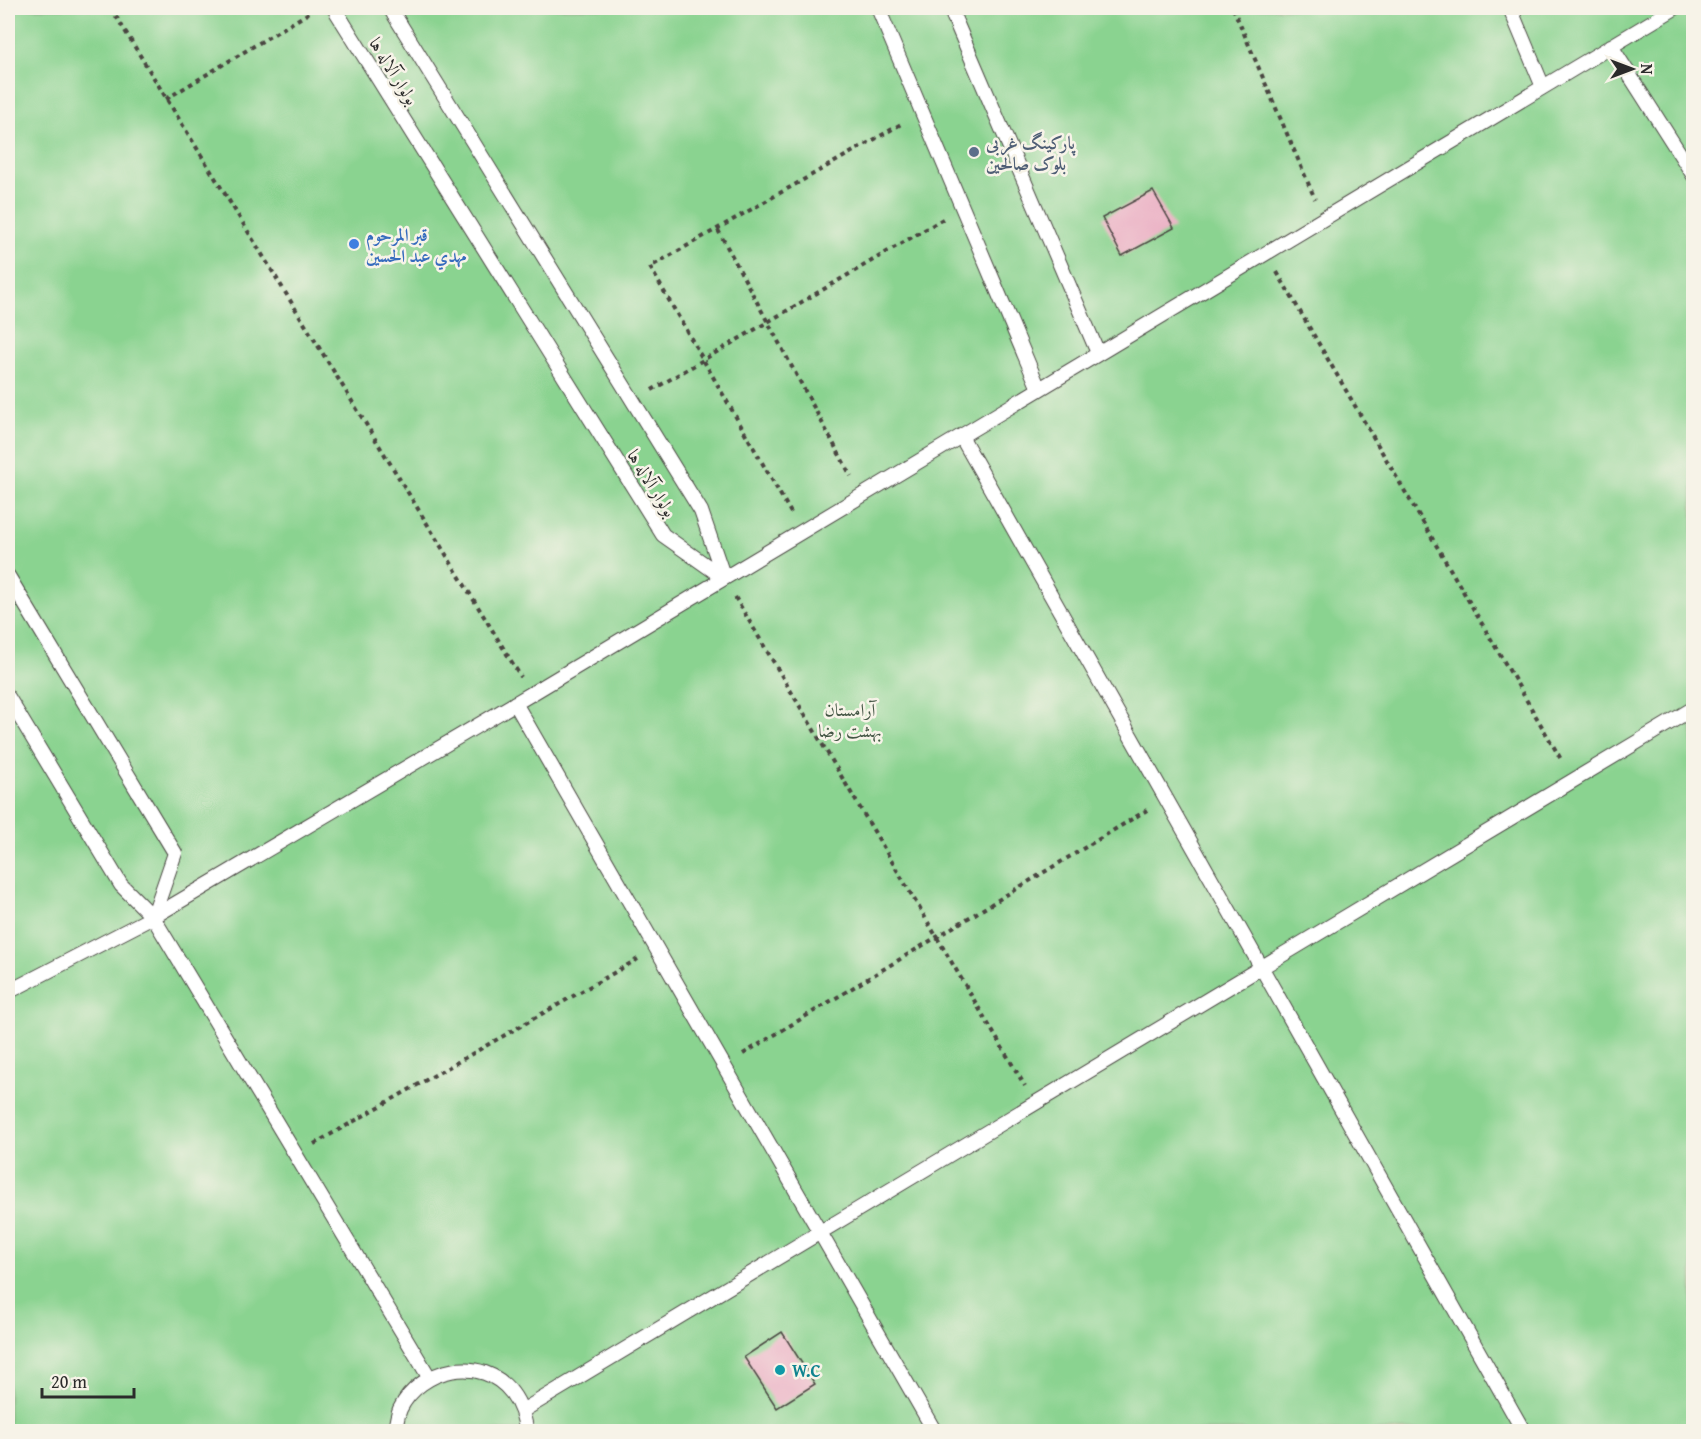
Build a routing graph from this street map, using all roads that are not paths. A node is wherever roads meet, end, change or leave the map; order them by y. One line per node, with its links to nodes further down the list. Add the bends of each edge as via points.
1 (334, 8): 14 (lane, بولوار آلاله ها, via 663,536)
2 (390, 8): 14 (lane, بولوار آلاله ها, via 701,511)
3 (878, 8): 11 (lane)
4 (950, 8): 10 (lane)
5 (1510, 8): 8 (lane)
6 (1675, 8): 7 (lane)
7 (1611, 46): 8 (lane); 9 (lane)
8 (1543, 87): 10 (lane)
9 (1694, 176)
10 (1098, 353): 11 (lane)
11 (1039, 389): 12 (lane)
12 (961, 436): 14 (lane); 19 (lane)
13 (8, 576): 18 (lane, via 175,853)
14 (724, 578): 16 (lane)
15 (8, 697): 18 (lane, via 121,885)
16 (515, 703): 18 (lane); 21 (lane)
17 (1694, 708): 19 (lane)
18 (153, 917): 20 (lane); 22 (lane)
19 (1262, 967): 21 (lane); 27 (lane)
20 (8, 992)
21 (820, 1232): 23 (lane); 26 (lane)
22 (429, 1377): 23 (lane, via 450,1370 472,1370 493,1377 511,1391); 24 (lane, via 411,1392 400,1410)
23 (522, 1410): 25 (lane)
24 (395, 1431)
25 (527, 1431)
26 (935, 1431)
27 (1524, 1431)

